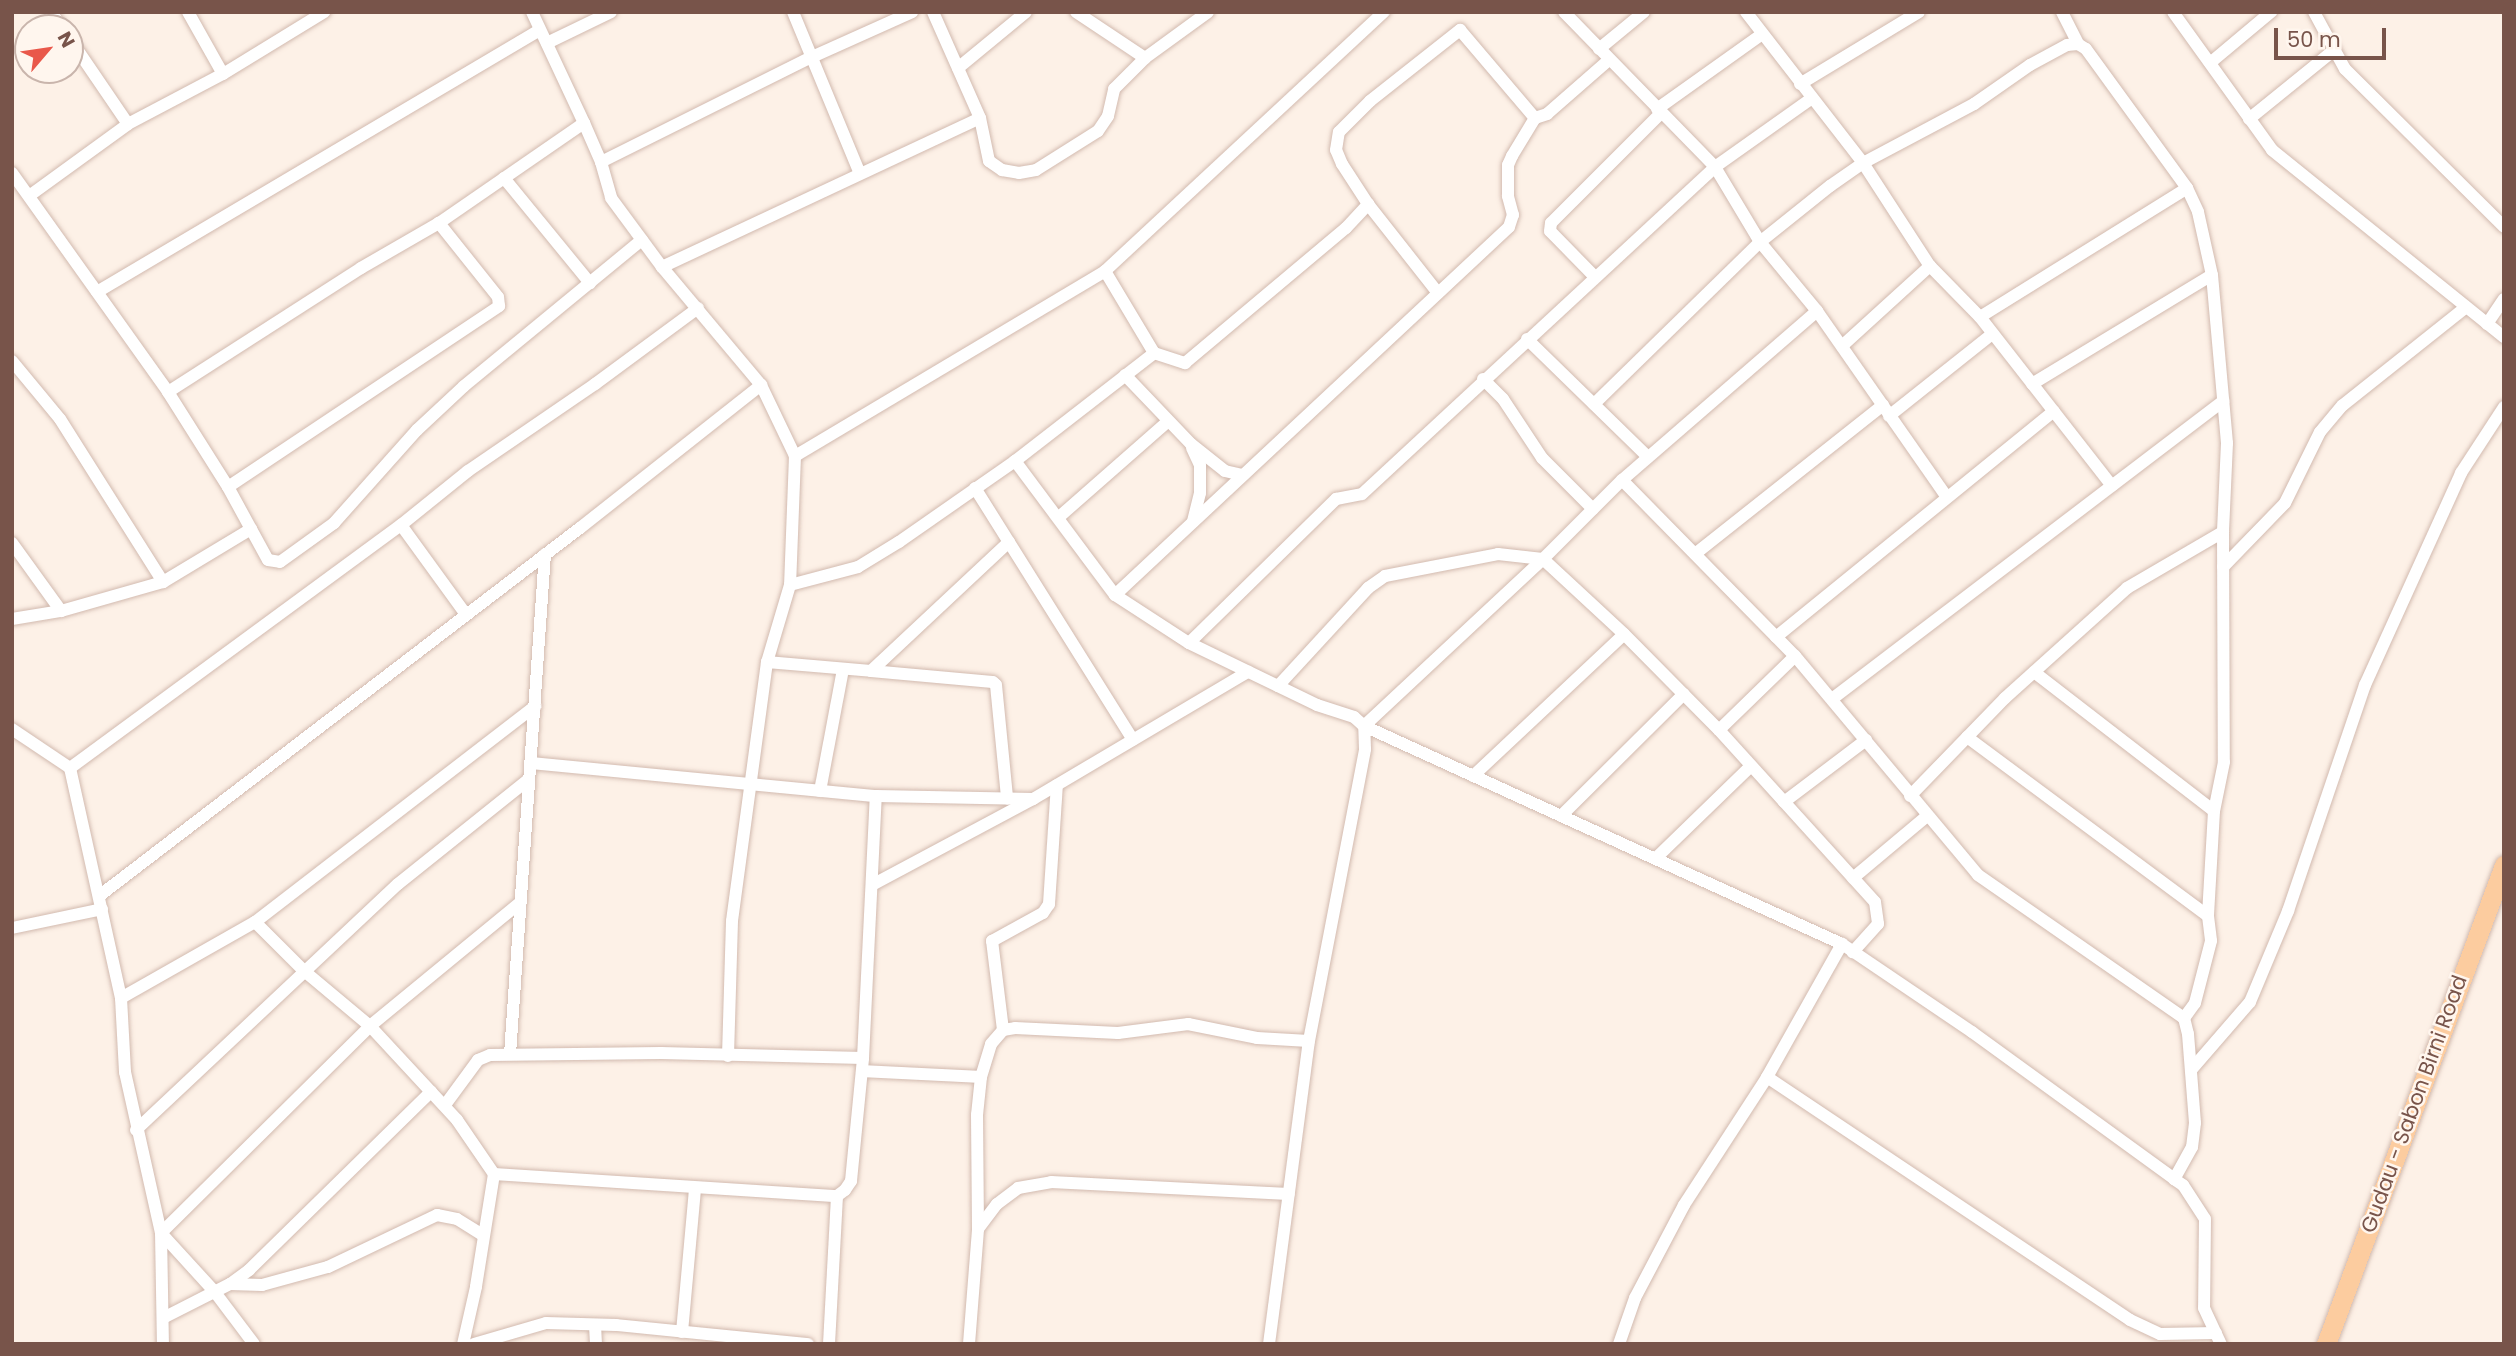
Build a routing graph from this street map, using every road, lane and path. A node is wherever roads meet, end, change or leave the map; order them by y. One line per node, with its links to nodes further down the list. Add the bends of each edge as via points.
1 (188, 12): 32 (street)
2 (532, 12): 20 (street)
3 (611, 12): 22 (street)
4 (793, 12): 26 (street)
5 (912, 12): 26 (street)
6 (933, 12): 31 (street)
7 (1026, 12): 31 (street)
8 (1076, 12): 27 (street)
9 (1208, 12): 27 (street)
10 (1384, 12): 56 (street)
11 (1564, 12): 24 (street)
12 (1644, 12): 24 (street)
13 (1746, 12): 21 (street)
14 (1919, 12): 33 (street)
15 (2062, 12): 23 (street)
16 (2174, 12): 30 (street)
17 (2271, 12): 30 (street)
18 (2314, 12): 25 (street)
19 (319, 13): 32 (street)
20 (538, 31): 22 (street); 60 (street)
21 (1762, 34): 33 (street); 35 (street)
22 (547, 43): 39 (street)
23 (2078, 44): 42 (street, via 2030,65 1975,104); 47 (street)
24 (1599, 49): 29 (street)
25 (2333, 51): 38 (street); 51 (street, via 2345,69)
26 (812, 57): 41 (street); 45 (street)
27 (1145, 58): 36 (street, via 1114,89 1108,116 1098,131 1036,170 1002,170 989,161)
28 (84, 60): 40 (street)
29 (1609, 60): 35 (street); 37 (street, via 1547,114)
30 (2210, 63): 38 (street)
31 (958, 68): 36 (street)
32 (223, 74): 40 (street)
33 (1800, 84): 34 (street)
34 (1812, 98): 42 (street); 43 (street)
35 (1659, 111): 43 (street); 58 (street, via 1551,223 1550,231)
36 (980, 118): 45 (street)
37 (1535, 118): 49 (street, via 1460,30 1370,101 1339,132 1336,150); 61 (street, via 1508,165 1513,215 1509,227)
38 (2249, 120): 63 (street, via 2272,150)
39 (584, 123): 41 (street); 46 (street)
40 (128, 124): 48 (street)
41 (601, 162): 52 (street, via 611,198)
42 (1863, 163): 53 (street); 54 (street)
43 (1715, 167): 53 (street); 58 (street)
44 (12, 173): 48 (street)
45 (860, 174): 55 (street)
46 (504, 178): 50 (street); 59 (street)
47 (2187, 188): 57 (street, via 2198,212); 66 (street)
48 (29, 196): 60 (street)
49 (1368, 204): 61 (street); 72 (street, via 1346,228 1185,363)
50 (439, 223): 78 (street); 92 (street, via 498,296 499,306)
51 (2504, 227)
52 (642, 240): 55 (street); 59 (street)
53 (1760, 242): 65 (street); 80 (street)
54 (1930, 266): 66 (street); 71 (street)
55 (662, 267): 64 (street)
56 (1105, 271): 72 (street); 86 (street)
57 (2212, 275): 76 (street); 79 (street)
58 (1595, 277): 70 (street)
59 (590, 283): 99 (street, via 417,430 334,523 280,562 268,560)
60 (97, 292): 78 (street)
61 (1438, 293): 89 (street)
62 (2504, 299): 67 (street)
63 (2466, 307): 67 (street); 106 (street, via 2343,405 2320,432 2286,503)
64 (698, 308): 77 (street); 98 (street, via 468,471)
65 (1817, 311): 71 (street); 87 (street)
66 (1979, 317): 68 (street)
67 (2487, 324): 69 (street)
68 (1992, 334): 76 (street); 82 (street)
69 (2504, 337)
70 (1527, 339): 75 (street); 80 (street)
71 (1842, 346): 82 (street)
72 (1154, 353): 74 (street)
73 (12, 361): 107 (street, via 60,419)
74 (1125, 375): 84 (street); 88 (street)
75 (1483, 379): 95 (street, via 1503,399 1542,458); 115 (street, via 1362,494 1336,499)
76 (2032, 384): 83 (street)
77 (761, 385): 86 (street); 103 (street)
78 (168, 392): 92 (street)
79 (2223, 401): 91 (street); 100 (street, via 2227,443)
80 (1594, 404): 87 (street)
81 (2504, 407): 168 (street, via 2461,473 2365,684 2288,911 2250,1002)
82 (1886, 411): 94 (street); 104 (street)
83 (2054, 411): 91 (street); 94 (street)
84 (1167, 422): 85 (street); 96 (street)
85 (1191, 444): 89 (street, via 1225,471); 97 (street, via 1200,465)
86 (795, 457): 108 (street)
87 (1648, 457): 90 (street)
88 (1015, 461): 93 (street); 96 (street)
89 (1243, 475): 97 (street)
90 (1622, 480): 95 (street); 104 (street)
91 (2112, 486): 124 (street)
92 (228, 487): 99 (street)
93 (975, 488): 101 (street); 108 (street, via 858,567)
94 (1946, 496): 114 (street)
95 (1593, 509): 105 (street)
96 (1059, 517): 109 (street)
97 (1193, 522): 109 (street)
98 (401, 525): 111 (street); 134 (street)
99 (251, 529): 107 (street)
100 (2223, 532): 106 (street); 121 (street, via 2127,588)
101 (1009, 542): 119 (street); 130 (street)
102 (12, 543): 110 (street)
103 (545, 554): 111 (street); 125 (street)
104 (1695, 554): 114 (street)
105 (1543, 559): 113 (street); 122 (street, via 1498,554 1385,576 1368,588); 126 (street)
106 (2223, 567): 145 (street, via 2224,762)
107 (163, 582): 110 (street)
108 (790, 585): 117 (street)
109 (1115, 595): 115 (street)
110 (61, 611): 112 (street)
111 (465, 613): 153 (street)
112 (12, 619)
113 (1624, 634): 123 (street); 135 (street)
114 (1776, 637): 116 (street)
115 (1189, 643): 120 (street)
116 (1795, 656): 124 (street); 128 (street)
117 (767, 662): 118 (street); 137 (street)
118 (843, 669): 119 (street); 139 (street)
119 (871, 671): 142 (street, via 993,682)
120 (1248, 672): 122 (street); 130 (street)
121 (2034, 672): 129 (street); 145 (street)
122 (1278, 686): 126 (street, via 1354,717)
123 (1684, 694): 128 (street); 146 (street)
124 (1832, 699): 131 (street)
125 (535, 706): 132 (street); 155 (street)
126 (1364, 726): 135 (street); 164 (street, via 1365,749)
127 (12, 729): 134 (street)
128 (1719, 730): 133 (street)
129 (1967, 737): 141 (street); 154 (street)
130 (1133, 740): 138 (street)
131 (1866, 740): 141 (street); 144 (street)
132 (531, 763): 136 (street); 137 (street)
133 (1751, 766): 144 (street); 148 (street)
134 (70, 768): 153 (street)
135 (1473, 776): 146 (street)
136 (529, 779): 152 (street); 159 (street, via 398,884)
137 (752, 782): 139 (street); 166 (street, via 732,921)
138 (1057, 785): 143 (street); 163 (street, via 1049,904 1043,913 992,942)
139 (820, 791): 140 (street)
140 (876, 796): 142 (street); 151 (street)
141 (1910, 796): 147 (street)
142 (1007, 798): 143 (street)
143 (1033, 799): 151 (street)
144 (1784, 802): 150 (street)
145 (2214, 810): 154 (street)
146 (1562, 816): 148 (street)
147 (1927, 816): 150 (street); 161 (street, via 1978,875)
148 (1656, 858): 157 (street)
149 (2504, 864): 198 (main road, Gudau - Sabon Birni Road)
150 (1853, 878): 158 (street, via 1875,902 1879,914 1878,923)
151 (872, 885): 167 (street)
152 (521, 902): 162 (street); 165 (street)
153 (100, 903): 156 (street); 160 (street)
154 (2208, 916): 161 (street, via 2211,941 2195,1003)
155 (255, 922): 159 (street); 160 (street)
156 (12, 928)
157 (1842, 944): 158 (street); 170 (street)
158 (1853, 952): 175 (street)
159 (303, 970): 162 (street); 173 (street)
160 (121, 998): 173 (street, via 124,1072)
161 (2184, 1018): 168 (street)
162 (370, 1026): 171 (street); 180 (street)
163 (1003, 1030): 164 (street, via 1118,1034 1188,1024 1257,1038); 169 (street, via 991,1044)
164 (1309, 1041): 177 (street)
165 (510, 1054): 166 (street); 172 (street, via 478,1060)
166 (728, 1056): 167 (street)
167 (862, 1064): 169 (street); 178 (street, via 851,1181)
168 (2191, 1070): 175 (street, via 2192,1147)
169 (981, 1077): 179 (street, via 976,1115)
170 (1767, 1077): 187 (street, via 2130,1320 2160,1334); 197 (street, via 1684,1205 1635,1298)
171 (431, 1092): 172 (street); 182 (street)
172 (445, 1105): 174 (street)
173 (135, 1130): 180 (street)
174 (494, 1174): 176 (street); 181 (street)
175 (2174, 1179): 187 (street, via 2205,1219 2204,1308)
176 (695, 1189): 178 (street); 186 (street)
177 (1289, 1194): 179 (street, via 1051,1182 1018,1188 997,1204); 196 (street)
178 (837, 1196): 194 (street)
179 (978, 1229): 195 (street)
180 (161, 1233): 183 (street); 184 (street)
181 (483, 1235): 182 (street, via 457,1219 437,1215 328,1267 262,1285); 190 (street)
182 (230, 1284): 183 (street)
183 (214, 1291): 184 (street); 189 (street)
184 (165, 1317): 188 (street)
185 (595, 1325): 186 (street); 191 (street, via 546,1323); 192 (street)
186 (682, 1332): 193 (street)
187 (2218, 1338)
188 (163, 1344)
189 (254, 1344)
190 (463, 1344)
191 (474, 1344)
192 (596, 1344)
193 (808, 1344)
194 (829, 1344)
195 (969, 1344)
196 (1269, 1344)
197 (1619, 1344)
198 (2326, 1344)

